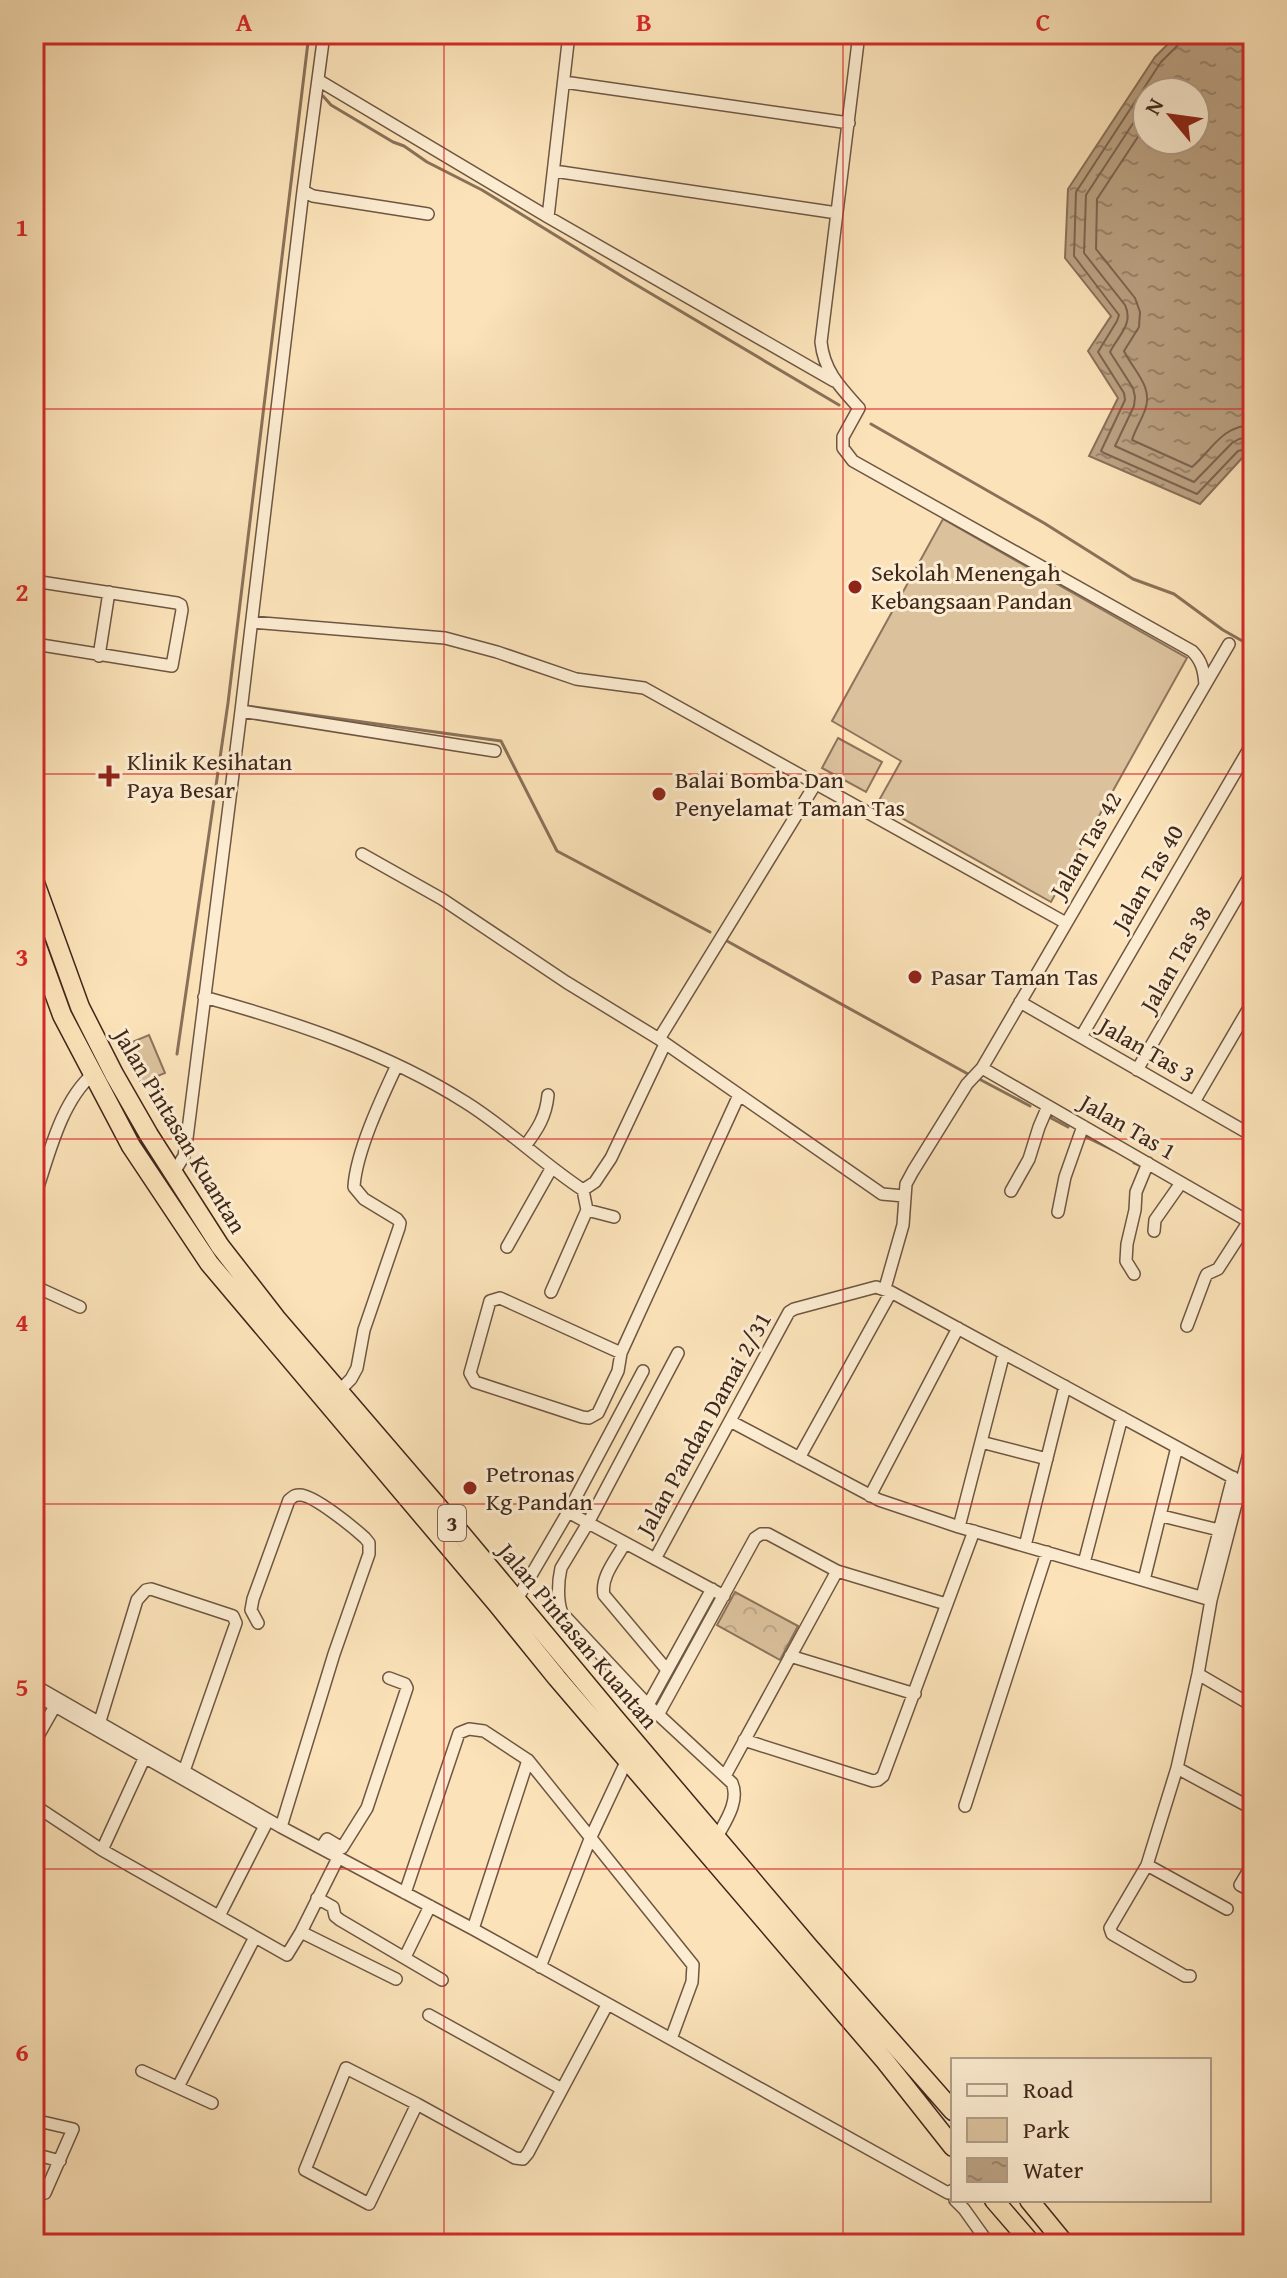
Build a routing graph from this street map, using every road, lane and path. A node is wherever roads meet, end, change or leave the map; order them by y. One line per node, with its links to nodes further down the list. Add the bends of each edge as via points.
1 (324, 34): 5 (street)
2 (569, 34): 6 (street)
3 (834, 34): 4 (street)
4 (858, 36): 7 (street)
5 (318, 80): 9 (street); 12 (street)
6 (564, 82): 7 (street); 8 (street)
7 (849, 123): 10 (street)
8 (554, 171): 10 (street); 12 (street)
9 (303, 191): 11 (street); 16 (street)
10 (837, 213): 13 (street, via 821,342)
11 (428, 214)
12 (548, 217): 13 (street)
13 (834, 381): 21 (street, via 859,408 843,437 843,448 853,461 1192,651)
14 (34, 581): 15 (street)
15 (109, 592): 20 (street); 20 (street, via 177,603 182,610 172,666)
16 (252, 622): 22 (street); 25 (street, via 445,638 576,679 638,685)
17 (34, 637): 19 (street)
18 (1229, 644): 21 (street, Jalan Tas 42)
19 (34, 645): 20 (street)
20 (99, 656)
21 (1205, 685): 29 (street, Jalan Tas 42)
22 (241, 711): 24 (street); 31 (street)
23 (1253, 742): 34 (street, Jalan Tas 40)
24 (495, 751)
25 (816, 783): 29 (street); 35 (street)
26 (362, 854): 35 (street, via 442,899)
27 (1253, 870): 38 (street, Jalan Tas 38)
28 (34, 880): 49 (highway, Jalan Pintasan Kuantan / 3, via 80,1007)
29 (1066, 923): 33 (street, Jalan Tas 42)
30 (34, 938): 39 (highway, Jalan Pintasan Kuantan / 3, via 62,1015)
31 (204, 997): 36 (street); 49 (street, via 184,1156)
32 (1253, 1001): 42 (street)
33 (1020, 1002): 34 (street, Jalan Tas 3); 37 (street, Jalan Tas 42)
34 (1081, 1037): 38 (street, Jalan Tas 3)
35 (662, 1041): 41 (street); 51 (street, via 611,1158)
36 (397, 1065): 46 (street, via 465,1101); 73 (street, via 360,1156 354,1187 400,1223 364,1330 357,1368)
37 (982, 1068): 43 (street, Jalan Tas 1); 53 (street, Jalan Tas 42, via 913,1171)
38 (1137, 1070): 42 (street, Jalan Tas 3)
39 (93, 1074): 54 (street, via 71,1101); 120 (highway, Jalan Pintasan Kuantan / 3, via 131,1146 209,1263)
40 (548, 1095): 46 (street, via 543,1119)
41 (739, 1095): 53 (street, via 882,1194); 68 (street)
42 (1194, 1102): 45 (street, Jalan Tas 3)
43 (1048, 1106): 44 (street, Jalan Tas 1); 52 (street)
44 (1083, 1126): 47 (street, Jalan Tas 1); 56 (street)
45 (1252, 1134)
46 (525, 1146): 48 (street)
47 (1148, 1163): 50 (street, Jalan Tas 1); 61 (street, via 1128,1232 1126,1261)
48 (551, 1169): 51 (street); 60 (street)
49 (173, 1174): 73 (highway, Jalan Pintasan Kuantan / 3, via 220,1246)
50 (1181, 1183): 58 (street, Jalan Tas 1); 59 (street, via 1155,1220)
51 (583, 1190): 55 (street)
52 (1011, 1191)
53 (904, 1196): 63 (street, Jalan Tas 42)
54 (34, 1199)
55 (587, 1210): 57 (street); 64 (street)
56 (1058, 1212)
57 (614, 1217)
58 (1251, 1223): 66 (street, via 1218,1269 1207,1274)
59 (1154, 1231)
60 (507, 1247)
61 (1134, 1274)
62 (34, 1286): 65 (street)
63 (888, 1290): 67 (street); 76 (street, Jalan Pandan Damai 2/31, via 876,1287 789,1312); 81 (street, Jalan Tas 42)
64 (551, 1292)
65 (80, 1307)
66 (1187, 1326)
67 (958, 1328): 70 (street); 84 (street)
68 (621, 1353): 74 (street); 74 (street, via 500,1298 490,1301 470,1373 475,1382 582,1417)
69 (678, 1353): 87 (street)
70 (1004, 1353): 72 (street); 79 (street)
71 (643, 1371): 77 (street)
72 (1065, 1386): 75 (street); 82 (street)
73 (339, 1391): 101 (highway, Jalan Pintasan Kuantan / 3)
74 (598, 1413): 77 (street)
75 (1122, 1417): 80 (street); 95 (street)
76 (730, 1421): 81 (street); 94 (street, Jalan Pandan Damai 2/31)
77 (615, 1424): 85 (street)
78 (1253, 1438): 83 (street)
79 (981, 1442): 82 (street); 88 (street)
80 (1177, 1447): 83 (street); 86 (street)
81 (799, 1458): 84 (street)
82 (1047, 1459): 92 (street)
83 (1237, 1479): 90 (street)
84 (870, 1496): 88 (street)
85 (568, 1512): 87 (street); 101 (street)
86 (1162, 1516): 90 (street); 97 (street)
87 (588, 1523): 91 (street); 111 (street, via 561,1568 560,1607)
88 (959, 1527): 89 (street)
89 (974, 1531): 92 (street); 102 (street)
90 (1223, 1531): 100 (street)
91 (625, 1543): 94 (street); 105 (street, via 605,1580 604,1595)
92 (1025, 1546): 93 (street)
93 (1047, 1552): 95 (street); 125 (street)
94 (655, 1559): 98 (street)
95 (1084, 1563): 97 (street)
96 (837, 1571): 99 (street, via 761,1534); 102 (street); 104 (street)
97 (1144, 1580): 100 (street)
98 (712, 1589): 99 (street); 105 (street)
99 (724, 1596): 114 (street)
100 (1206, 1598): 106 (street)
101 (516, 1601): 129 (highway, Jalan Pintasan Kuantan / 3)
102 (946, 1604): 110 (street)
103 (258, 1623): 128 (street, via 251,1610 253,1599 295,1495 323,1506 369,1543)
104 (790, 1656): 110 (street); 116 (street)
105 (667, 1670): 111 (street)
106 (1198, 1674): 113 (street); 121 (street)
107 (389, 1678): 131 (street, via 407,1688 367,1808 342,1848 327,1839)
108 (34, 1685): 115 (street)
109 (34, 1694): 112 (street)
110 (915, 1694): 116 (street, via 878,1780)
111 (648, 1705): 114 (street)
112 (55, 1706): 117 (street); 118 (street)
113 (1253, 1706)
114 (658, 1715): 123 (street)
115 (100, 1721): 122 (street); 122 (street, via 137,1600 146,1590 233,1616 236,1623)
116 (744, 1740): 123 (street)
117 (34, 1743)
118 (143, 1757): 127 (street); 132 (street)
119 (528, 1760): 130 (street); 137 (street, via 484,1731 459,1733); 142 (street)
120 (627, 1760): 130 (street); 160 (highway, Jalan Pintasan Kuantan / 3)
121 (1177, 1768): 126 (street); 135 (street)
122 (184, 1771): 127 (street)
123 (725, 1776): 129 (street, via 735,1794)
124 (34, 1805): 132 (street)
125 (965, 1806)
126 (1253, 1809)
127 (267, 1822): 128 (street); 141 (street)
128 (281, 1827): 131 (street)
129 (717, 1837): 158 (highway, Jalan Pintasan Kuantan / 3)
130 (590, 1839): 146 (street); 152 (street, via 693,1965)
131 (321, 1848): 133 (street)
132 (102, 1850): 141 (street)
133 (338, 1858): 137 (street); 138 (street)
134 (1253, 1863): 136 (street, via 1240,1885)
135 (1147, 1865): 140 (street); 147 (street, via 1110,1928 1112,1934)
136 (1253, 1892)
137 (405, 1893): 139 (street)
138 (317, 1898): 143 (street); 145 (street, via 333,1907 340,1920)
139 (430, 1906): 142 (street); 145 (street)
140 (1227, 1909)
141 (219, 1916): 144 (street)
142 (473, 1929): 146 (street)
143 (301, 1932): 144 (street, via 287,1955); 148 (street)
144 (255, 1937): 154 (street)
145 (405, 1957): 149 (street)
146 (540, 1967): 150 (street)
147 (1190, 1976)
148 (396, 1979)
149 (442, 1980)
150 (607, 2005): 152 (street); 155 (street)
151 (429, 2015): 155 (street)
152 (671, 2039): 164 (street)
153 (142, 2071): 154 (street)
154 (178, 2087): 156 (street)
155 (562, 2089): 157 (street, via 523,2159)
156 (212, 2103)
157 (417, 2104): 157 (street, via 369,2204 305,2170 346,2068)
158 (951, 2109)
159 (34, 2120): 162 (street, via 73,2129)
160 (951, 2144)
161 (34, 2154): 162 (street)
162 (60, 2161): 163 (street, via 45,2193)
163 (34, 2190)
164 (951, 2194)
165 (958, 2202): 168 (street)
166 (996, 2202): 169 (highway)
167 (1031, 2202): 170 (highway)
168 (989, 2244)
169 (1032, 2244)
170 (1065, 2244)

